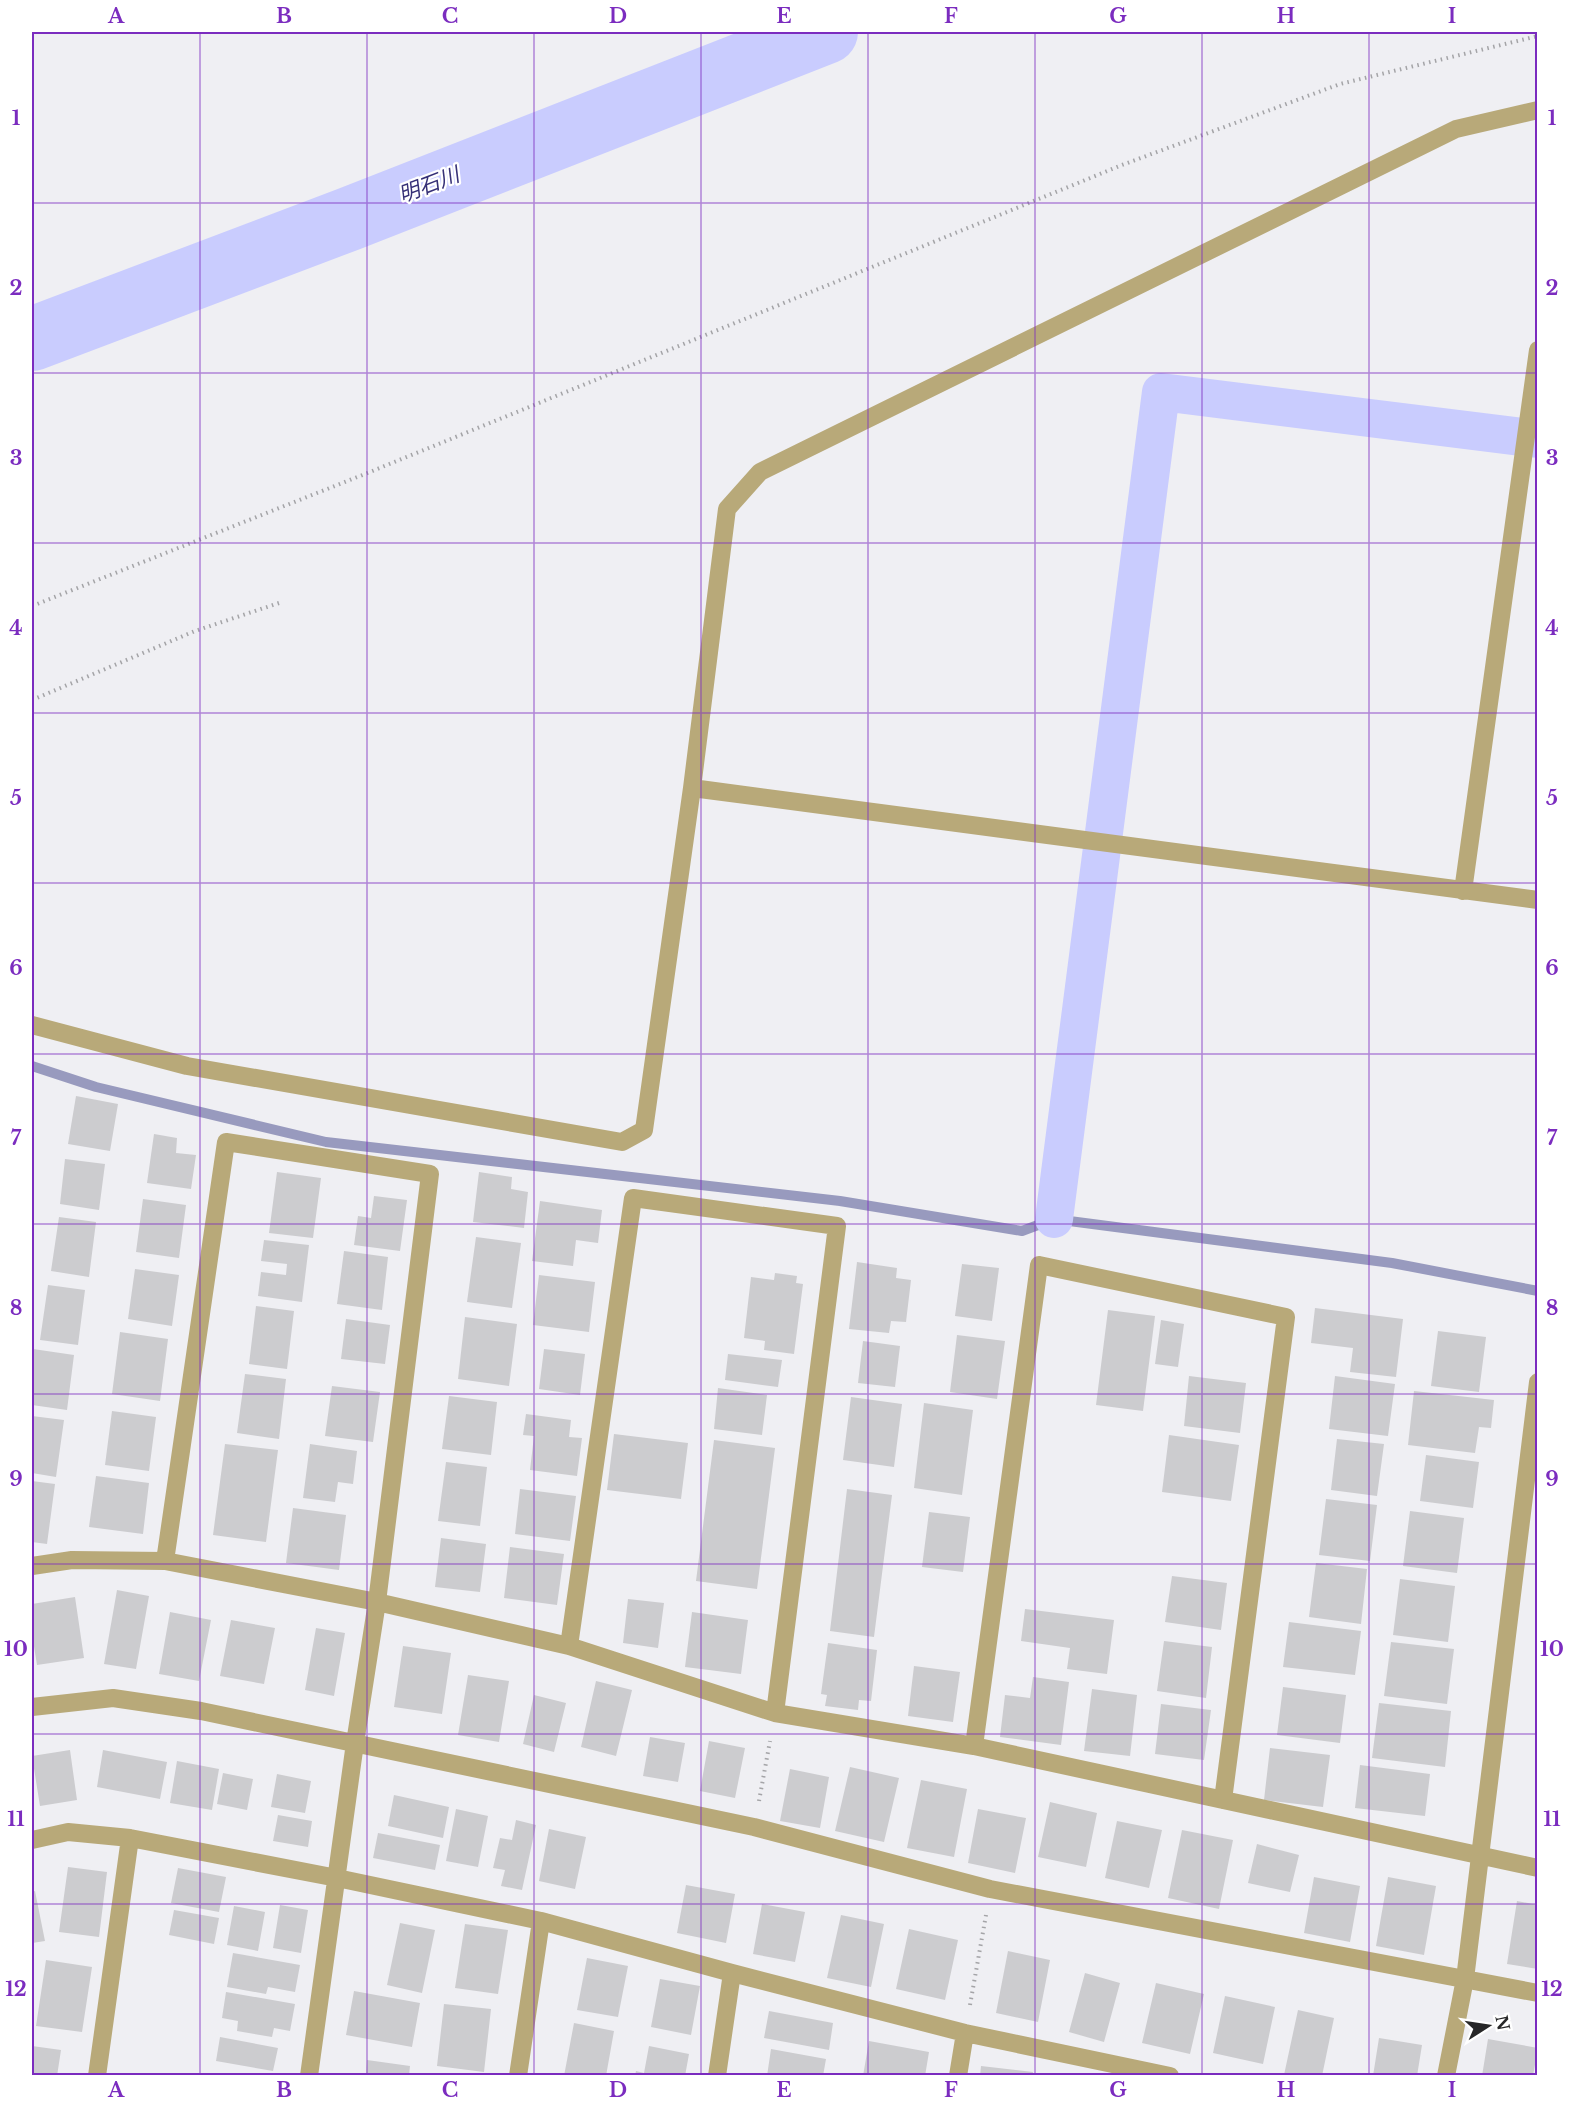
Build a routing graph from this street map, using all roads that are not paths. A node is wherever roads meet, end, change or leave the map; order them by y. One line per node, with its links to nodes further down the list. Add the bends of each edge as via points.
1 (1538, 110): 3 (street, via 1456,129 760,472 727,509)
2 (1538, 350): 4 (street)
3 (692, 788): 4 (street); 6 (street, via 644,1130 622,1142 187,1066)
4 (1463, 891): 5 (street)
5 (1538, 900)
6 (32, 1025)
7 (1538, 1382): 19 (street)
8 (165, 1561): 9 (street, via 72,1560); 10 (street); 10 (street, via 226,1142 429,1174)
9 (32, 1566)
10 (377, 1602): 11 (street); 14 (street)
11 (569, 1646): 13 (street); 13 (street, via 633,1198 837,1226)
12 (32, 1707): 14 (street, via 113,1698 201,1711)
13 (775, 1713): 15 (street)
14 (355, 1743): 21 (street); 24 (street, via 754,1827 990,1889)
15 (974, 1746): 16 (street); 16 (street, via 1039,1266 1286,1317)
16 (1223, 1800): 19 (street)
17 (130, 1838): 18 (street, via 68,1832); 21 (street); 27 (street)
18 (32, 1840)
19 (1479, 1856): 20 (street); 24 (street)
20 (1538, 1868)
21 (337, 1878): 22 (street); 28 (street)
22 (541, 1921): 23 (street); 29 (street)
23 (732, 1973): 26 (street); 30 (street)
24 (1465, 1979): 25 (street); 33 (street)
25 (1538, 1993)
26 (965, 2033): 31 (street); 32 (street)
27 (97, 2076)
28 (309, 2076)
29 (518, 2076)
30 (717, 2076)
31 (958, 2076)
32 (1170, 2076)
33 (1446, 2076)

